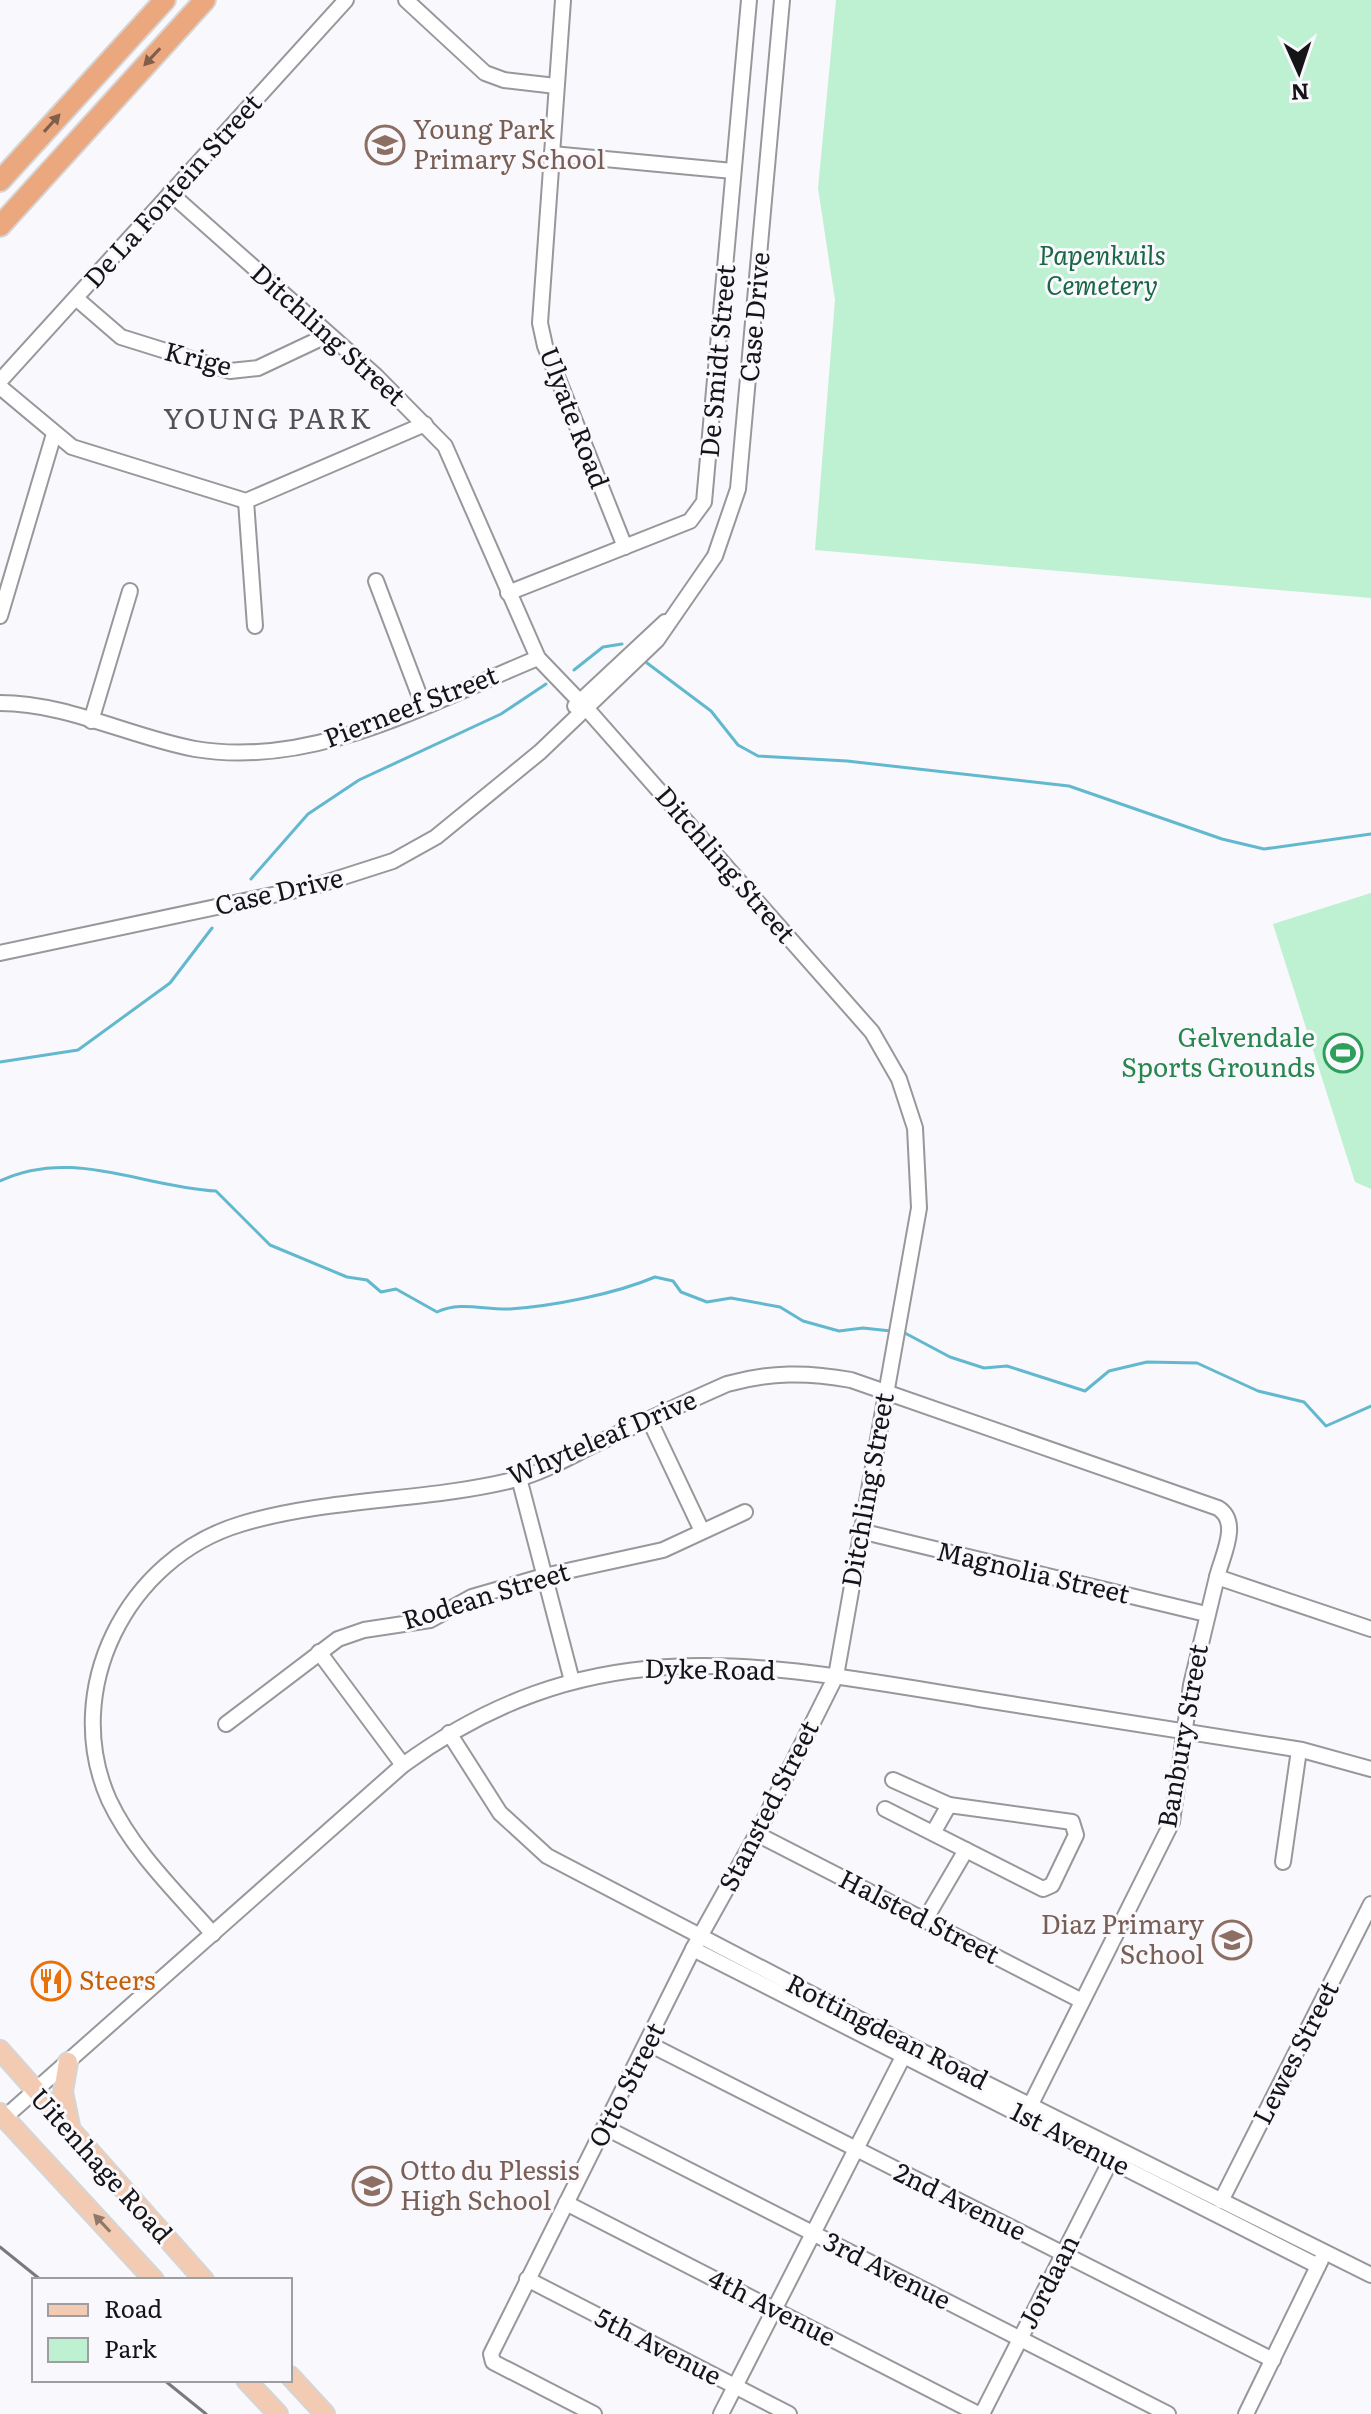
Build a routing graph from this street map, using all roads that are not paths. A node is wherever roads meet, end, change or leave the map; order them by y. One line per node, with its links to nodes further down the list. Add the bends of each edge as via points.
1 (165, 0): 11 (highway, one-way to 1)
2 (205, 0): 13 (highway, one-way to 13)
3 (346, 0): 12 (street, De La Fontein Street)
4 (406, 0): 8 (street, via 485,73)
5 (563, 0): 8 (street, Ulyate Road)
6 (749, 0): 10 (street, De Smidt Street)
7 (782, 0): 30 (street, Case Drive, via 738,489 715,556 672,617 648,634)
8 (556, 86): 9 (street, Ulyate Road)
9 (552, 154): 10 (street); 21 (street, Ulyate Road, via 539,303 542,336)
10 (733, 171): 21 (street, De Smidt Street, via 707,491 690,521)
11 (0, 181)
12 (170, 193): 14 (street, De La Fontein Street); 15 (street, Ditchling Street)
13 (0, 226)
14 (77, 299): 15 (street, Krige, via 121,337 230,371 258,368); 16 (street, De La Fontein Street)
15 (328, 335): 18 (street, Ditchling Street)
16 (0, 381)
17 (0, 387): 19 (street)
18 (425, 424): 20 (street); 24 (street, Ditchling Street, via 445,446)
19 (54, 434): 20 (street, via 77,448); 25 (street)
20 (246, 501): 26 (street)
21 (625, 547): 24 (street, De Smidt Street)
22 (376, 581): 29 (street)
23 (130, 591): 31 (street)
24 (508, 593): 27 (street, Ditchling Street)
25 (0, 616)
26 (255, 626)
27 (538, 658): 29 (street, Pierneef Street); 30 (street, Ditchling Street)
28 (0, 703): 31 (street, Pierneef Street, via 29,704)
29 (423, 705): 31 (street, Pierneef Street, via 349,735 266,752 199,749)
30 (583, 705): 32 (street, Case Drive, via 457,821 393,861 315,886); 33 (street, Ditchling Street, via 872,1032 899,1079 915,1128 920,1181 916,1233)
31 (91, 721)
32 (0, 953)
33 (885, 1392): 34 (street, Whyteleaf Drive, via 813,1373 770,1375 727,1384); 38 (street, Ditchling Street); 40 (street, Whyteleaf Drive, via 1222,1510 1230,1529)
34 (649, 1419): 35 (street, Whyteleaf Drive); 37 (street)
35 (519, 1478): 39 (street); 61 (street, Whyteleaf Drive, via 241,1524 181,1553 124,1613 103,1656 95,1688 91,1716 97,1761 131,1839)
36 (745, 1512): 37 (street, Rodean Street)
37 (702, 1531): 39 (street, Rodean Street, via 663,1550)
38 (860, 1531): 41 (street, Magnolia Street); 44 (street, Ditchling Street)
39 (544, 1576): 43 (street, Rodean Street, via 472,1597 430,1620 351,1634); 45 (street)
40 (1217, 1577): 41 (street, Banbury Street); 42 (street)
41 (1206, 1614): 48 (street, Banbury Street)
42 (1371, 1629)
43 (319, 1652): 46 (street, Rodean Street); 50 (street)
44 (836, 1676): 45 (street, Dyke Road, via 704,1664 630,1668); 48 (street, Dyke Road); 56 (street, Stansted Street)
45 (572, 1681): 47 (street, Dyke Road, via 521,1697)
46 (226, 1724)
47 (449, 1733): 50 (street, Dyke Road); 62 (street, Rottingdean Road, via 500,1813 527,1840)
48 (1186, 1733): 49 (street, Dyke Road); 64 (street, Banbury Street, via 1176,1810 1167,1835)
49 (1299, 1750): 51 (street, Dyke Road); 58 (street)
50 (403, 1765): 61 (street, Dyke Road)
51 (1371, 1769)
52 (893, 1780): 53 (street)
53 (949, 1805): 55 (street); 57 (street, via 1067,1821 1076,1830 1046,1890)
54 (885, 1809): 55 (street)
55 (933, 1833): 57 (street)
56 (757, 1834): 60 (street, Halsted Street); 62 (street, Stansted Street)
57 (966, 1850): 60 (street)
58 (1283, 1862)
59 (1371, 1904): 76 (street, Lewes Street)
60 (925, 1920): 64 (street, Halsted Street)
61 (213, 1934): 68 (street, Dyke Road)
62 (701, 1935): 63 (street, Otto Street); 67 (street, Rottingdean Road)
63 (693, 1949): 65 (street, Otto Street); 67 (street, 1st Avenue)
64 (1082, 2001): 70 (street, Banbury Street)
65 (647, 2043): 72 (street, Otto Street); 74 (street, 2nd Avenue)
66 (0, 2050): 69 (main road, Uitenhage Road)
67 (906, 2051): 70 (street, Rottingdean Road); 74 (street); 75 (street, 1st Avenue)
68 (68, 2062): 69 (street, Dyke Road); 73 (main road, via 63,2092)
69 (35, 2092): 71 (street, Dyke Road); 73 (main road, Uitenhage Road)
70 (1030, 2106): 75 (street, Rottingdean Road)
71 (2, 2115): 83 (main road, Uitenhage Road, one-way to 71)
72 (606, 2128): 77 (street, Otto Street); 78 (street, 3rd Avenue)
73 (72, 2133): 84 (main road, Uitenhage Road)
74 (856, 2151): 78 (street); 79 (street, 2nd Avenue)
75 (1113, 2154): 76 (street, Rottingdean Road); 79 (street, Jordaan); 81 (street, 1st Avenue)
76 (1221, 2201): 80 (street, Rottingdean Road)
77 (566, 2203): 85 (street, Otto Street); 86 (street, 4th Avenue)
78 (813, 2235): 86 (street); 87 (street, 3rd Avenue)
79 (1063, 2253): 87 (street, Jordaan); 88 (street, 2nd Avenue)
80 (1326, 2253): 81 (street); 82 (street, Rottingdean Road)
81 (1318, 2266): 88 (street)
82 (1371, 2275)
83 (152, 2278)
84 (202, 2278)
85 (527, 2279): 91 (street, 5th Avenue); 94 (street, Otto Street, via 491,2354 493,2362)
86 (774, 2309): 91 (street); 97 (street, 4th Avenue)
87 (1020, 2339): 97 (street, Jordaan); 98 (street, 3rd Avenue)
88 (1273, 2360): 99 (street)
89 (292, 2378): 93 (main road)
90 (248, 2382): 92 (main road)
91 (735, 2387): 95 (street); 96 (street, 5th Avenue)
92 (278, 2414)
93 (325, 2414)
94 (594, 2414)
95 (721, 2414)
96 (789, 2414)
97 (980, 2414)
98 (1168, 2414)
99 (1246, 2414)

